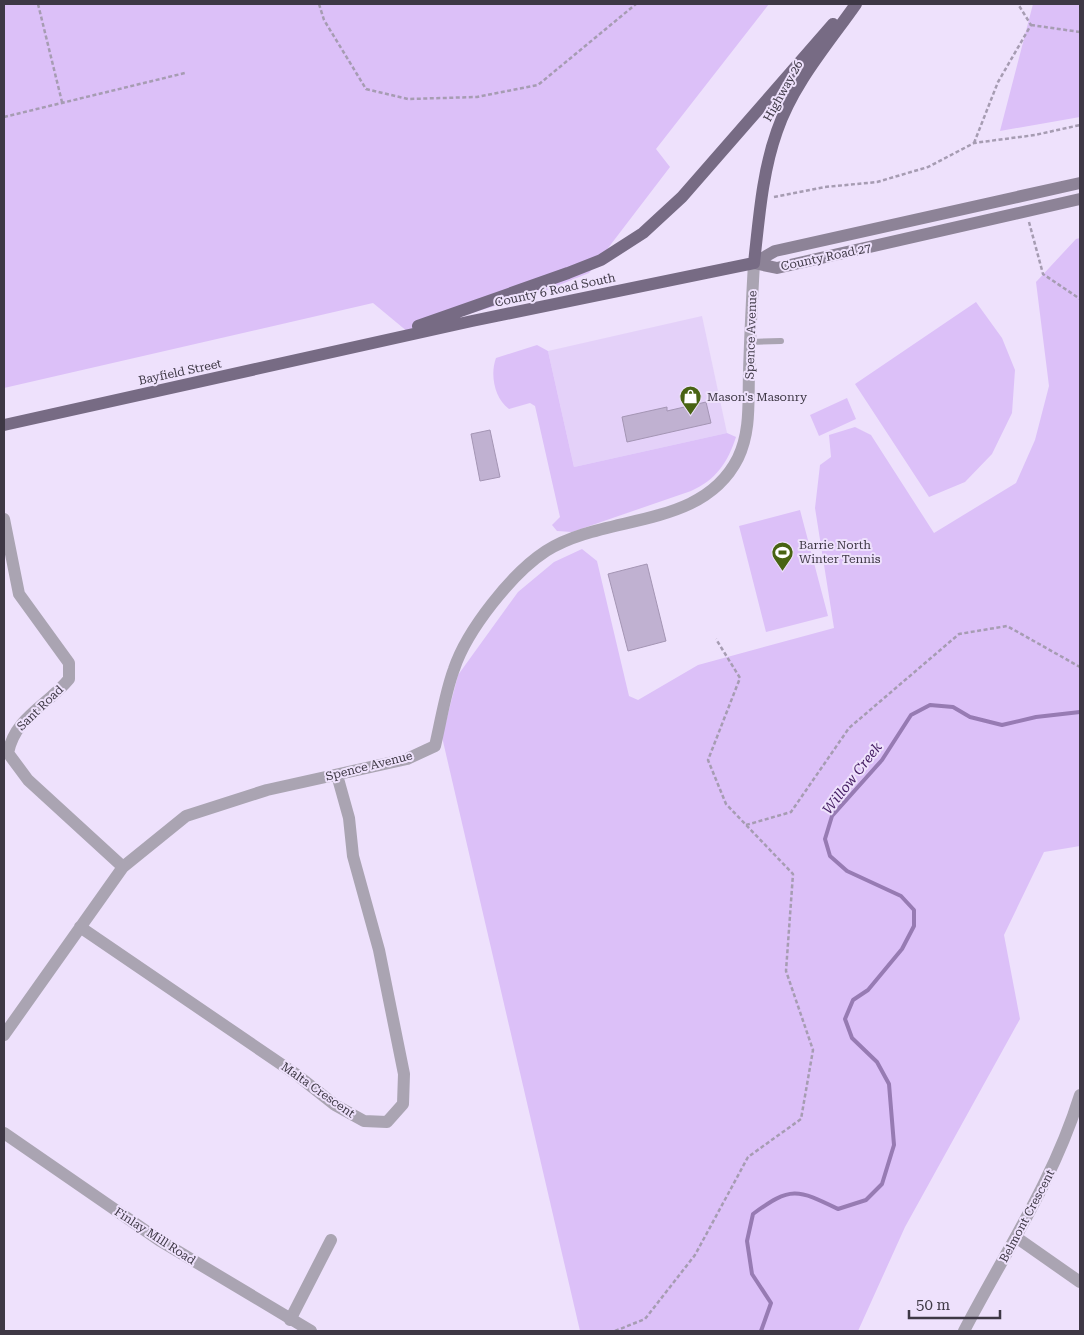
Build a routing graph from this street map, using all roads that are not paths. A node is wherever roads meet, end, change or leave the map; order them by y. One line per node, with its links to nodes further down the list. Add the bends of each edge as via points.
1 (852, 4): 8 (main road, via 682,198 643,233 601,260)
2 (856, 4): 5 (main road, Highway 26, via 803,79 777,130 762,196)
3 (1080, 184): 5 (main road, County Road 27, via 775,251)
4 (1080, 199): 5 (main road, County Road 27, via 777,268)
5 (754, 263): 7 (street, Spence Avenue); 8 (main road, County 6 Road South)
6 (781, 341): 7 (lane)
7 (750, 342): 11 (street, Spence Avenue, via 748,423 738,458 718,487 688,506 588,533 547,551 514,578 466,640 454,669 435,746 407,759)
8 (362, 346): 9 (main road, Bayfield Street)
9 (4, 425)
10 (4, 519): 12 (street, Sant Road, via 19,594 69,664 69,679 18,727 8,753 28,780)
11 (337, 775): 12 (street, Spence Avenue, via 267,790 186,816); 13 (street, Malta Crescent, via 349,818 353,856 379,950 404,1074 403,1104 387,1122 364,1121 335,1105 297,1075)
12 (123, 867): 13 (street, Spence Avenue)
13 (80, 927): 14 (street, Spence Avenue)
14 (4, 1035)
15 (1080, 1095): 17 (street, Belmont Crescent, via 1056,1162)
16 (4, 1133): 20 (street, Finlay Mill Road, via 159,1240)
17 (1017, 1238): 19 (street); 22 (street, Belmont Crescent)
18 (331, 1240): 20 (street)
19 (1080, 1282)
20 (290, 1320): 21 (street, Finlay Mill Road)
21 (311, 1331)
22 (964, 1331)

